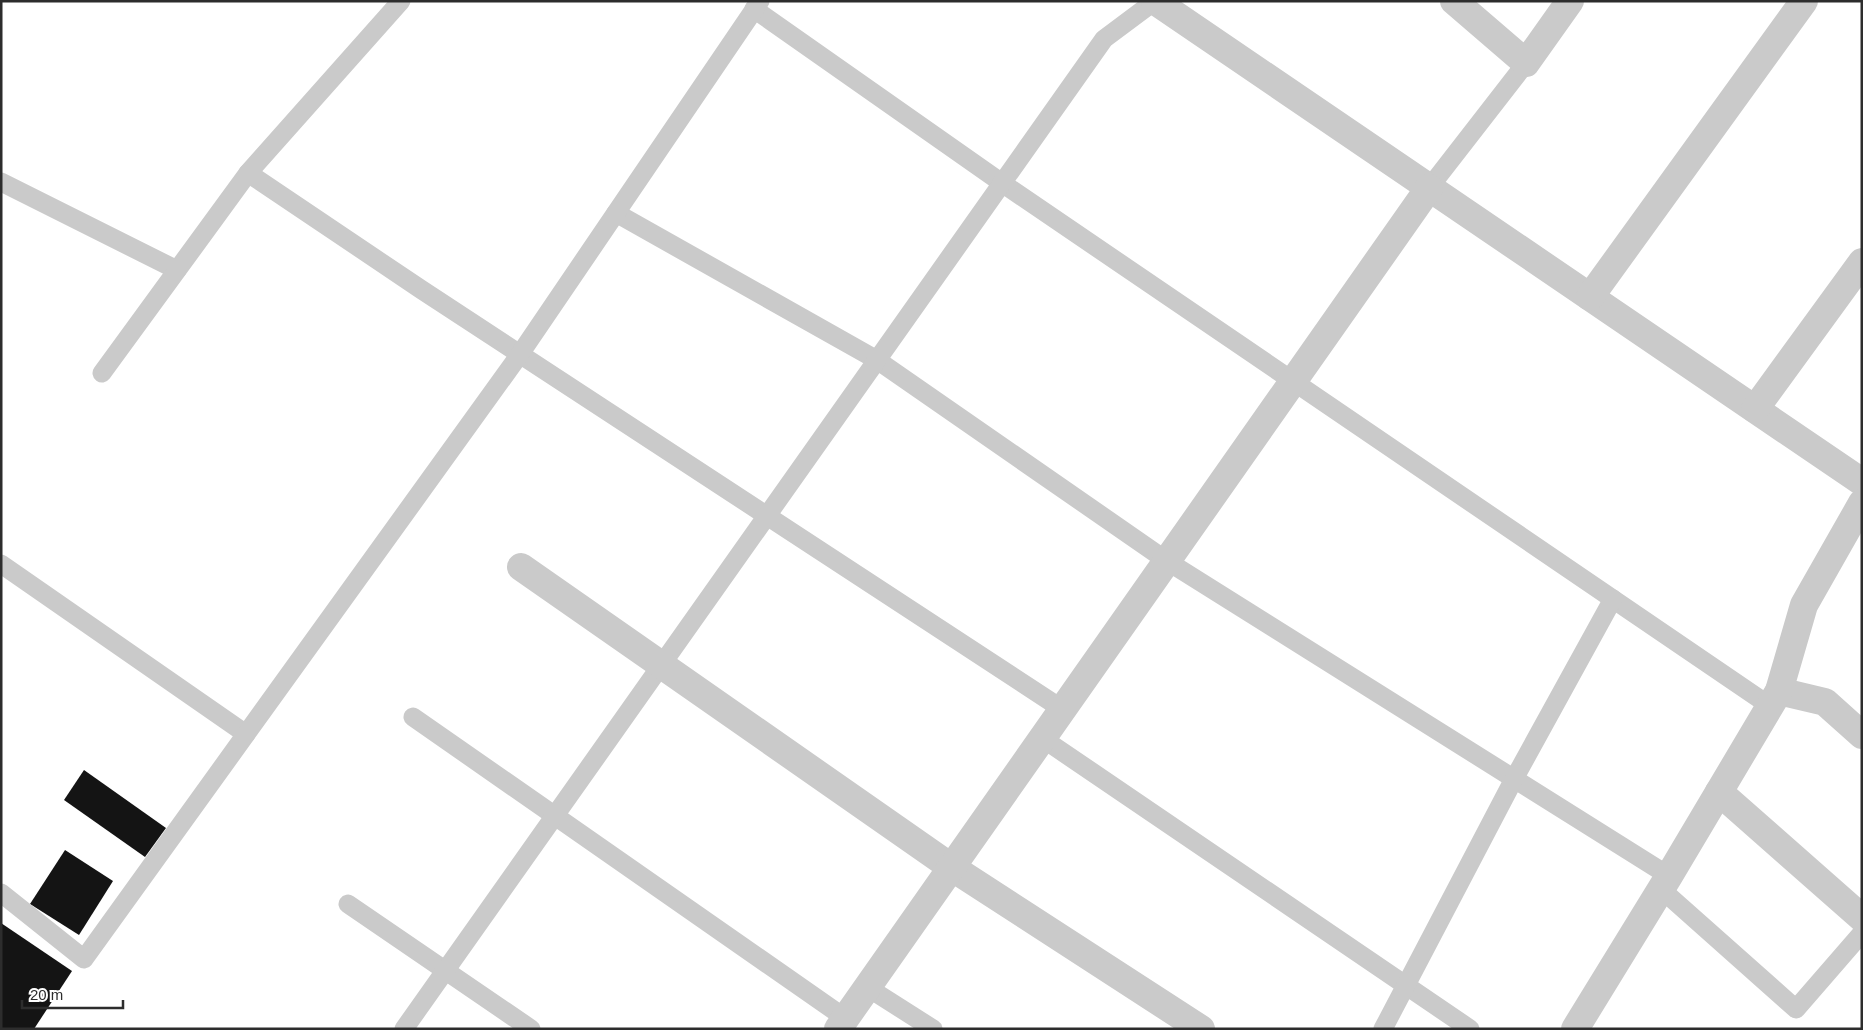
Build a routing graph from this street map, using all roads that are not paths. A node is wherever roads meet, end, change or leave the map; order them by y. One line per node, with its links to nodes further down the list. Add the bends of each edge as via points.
1 (401, 1): 8 (lane)
2 (1155, 1): 10 (lane, via 1104,39); 11 (street)
3 (1454, 1): 7 (street)
4 (1570, 1): 7 (street)
5 (1804, 1): 15 (street)
6 (757, 5): 10 (lane); 12 (lane)
7 (1526, 63): 11 (lane)
8 (248, 173): 14 (lane); 16 (lane)
9 (1, 182): 14 (lane)
10 (1002, 184): 17 (lane); 19 (lane)
11 (1429, 188): 15 (street); 19 (street)
12 (616, 213): 16 (lane); 17 (lane)
13 (1862, 262): 20 (street)
14 (177, 270): 18 (lane)
15 (1590, 297): 20 (street)
16 (520, 354): 23 (lane); 32 (lane)
17 (877, 360): 23 (lane); 24 (lane)
18 (102, 373)
19 (1292, 381): 24 (street); 27 (lane)
20 (1755, 409): 21 (street)
21 (1862, 482)
22 (1862, 503): 29 (street, via 1804,605)
23 (767, 516): 28 (lane); 30 (lane)
24 (1167, 560): 30 (street); 35 (lane)
25 (1, 564): 32 (lane)
26 (521, 567): 28 (street)
27 (1613, 600): 29 (lane); 35 (lane)
28 (661, 665): 37 (lane); 38 (street)
29 (1775, 699): 33 (street, via 1825,702); 36 (street)
30 (1062, 710): 34 (street)
31 (413, 717): 37 (lane)
32 (246, 734): 40 (lane, via 84,959)
33 (1862, 735)
34 (1042, 738): 38 (street); 45 (lane)
35 (1514, 779): 39 (lane); 45 (lane)
36 (1719, 792): 39 (street); 42 (street)
37 (555, 816): 44 (lane); 47 (lane)
38 (952, 867): 46 (street); 52 (street)
39 (1665, 883): 43 (lane, via 1796,1009); 48 (street)
40 (1, 893)
41 (348, 904): 44 (lane)
42 (1862, 918)
43 (1862, 933)
44 (445, 971): 49 (lane); 50 (lane)
45 (1407, 986): 53 (lane); 54 (lane)
46 (867, 987): 47 (street); 51 (lane)
47 (842, 1024)
48 (1585, 1025)
49 (404, 1029)
50 (531, 1029)
51 (933, 1029)
52 (1201, 1029)
53 (1383, 1029)
54 (1470, 1029)

